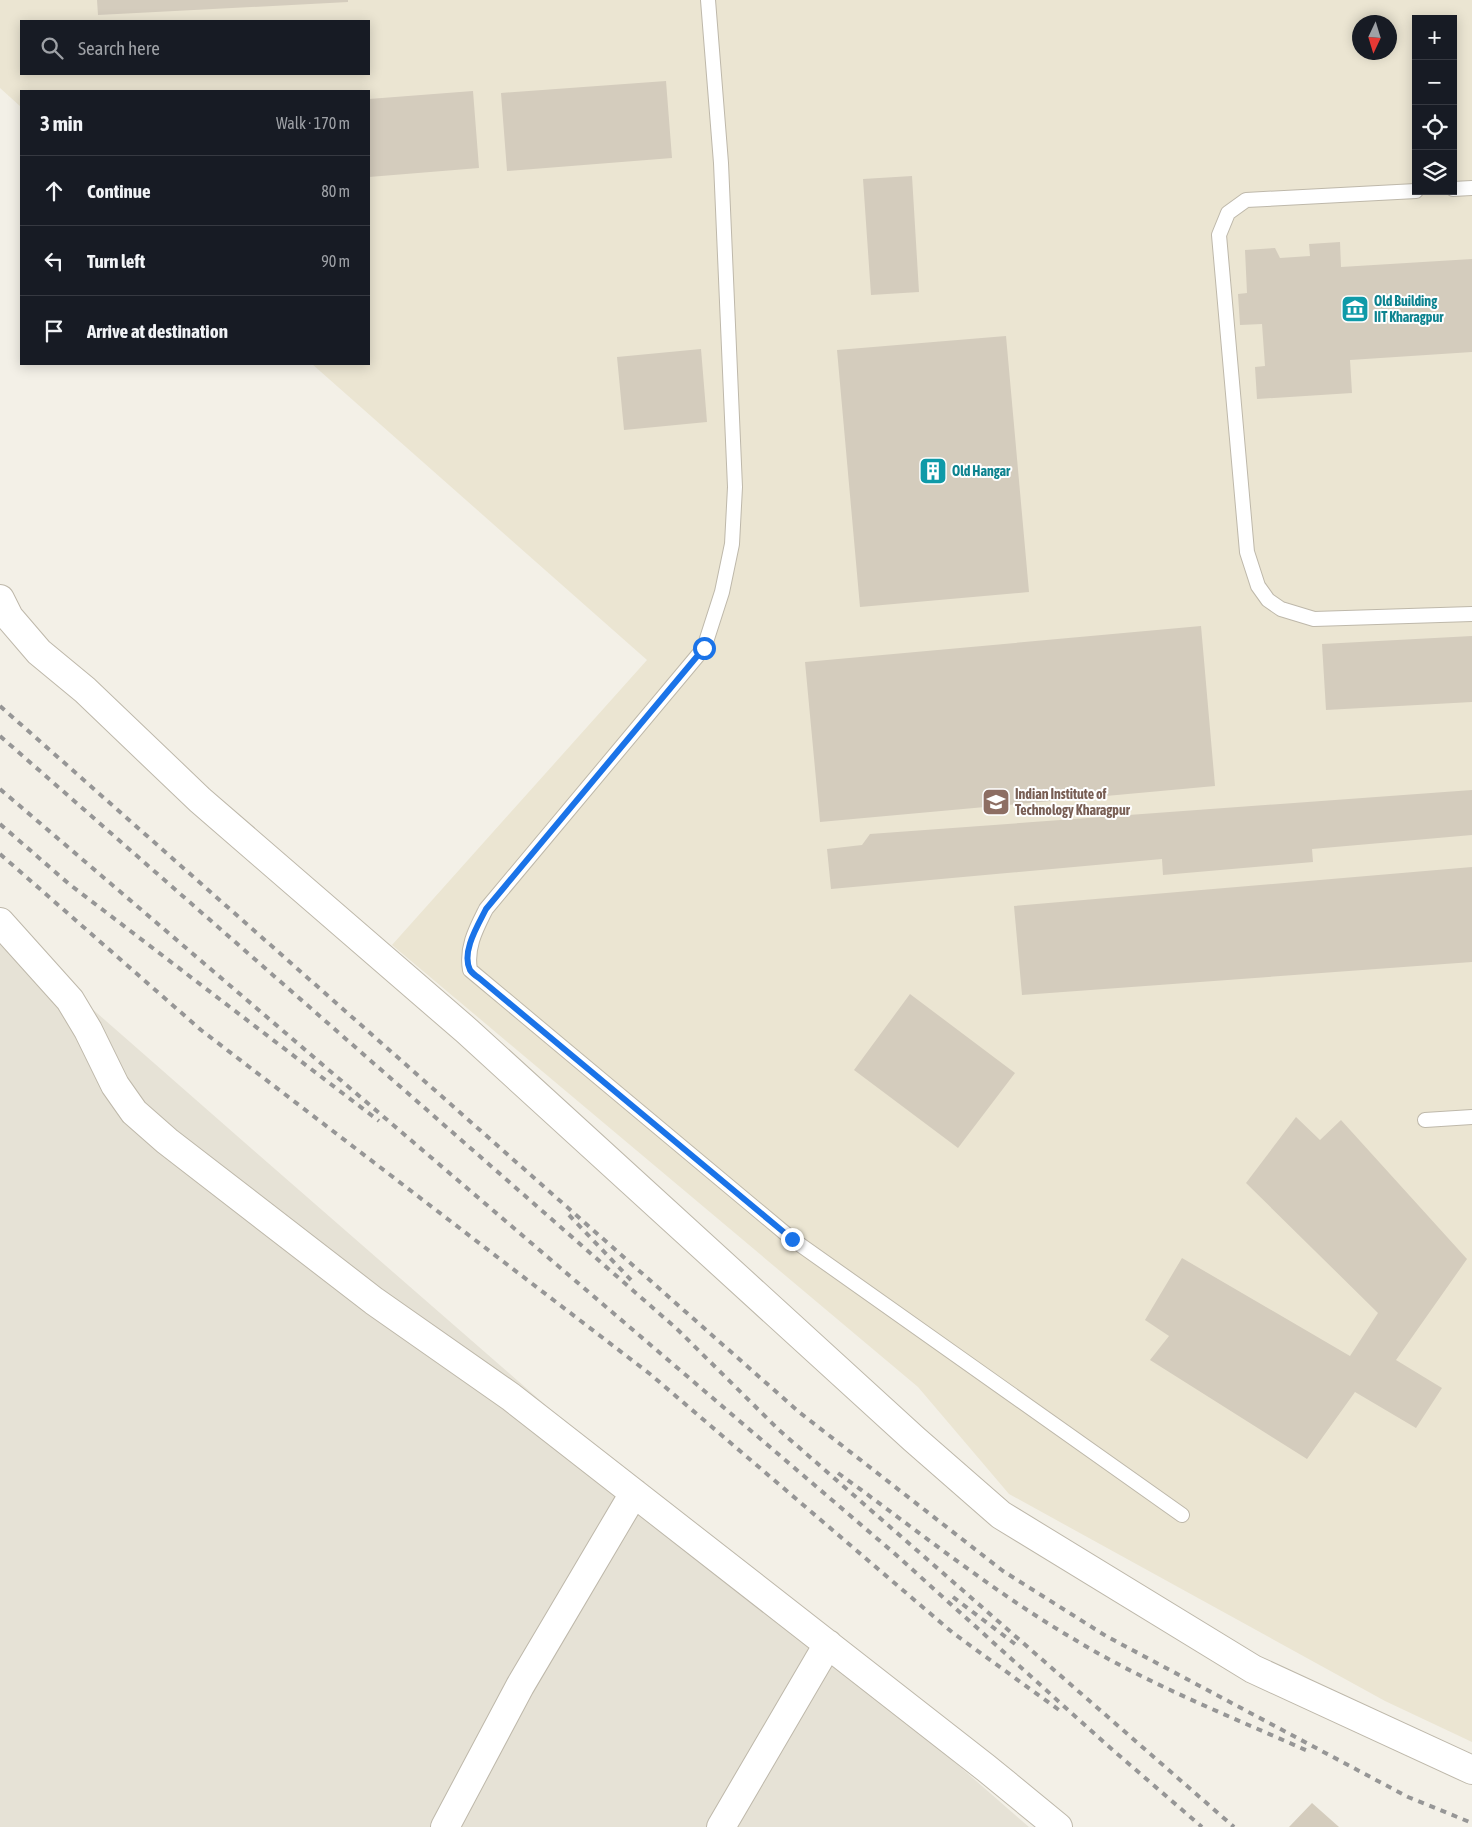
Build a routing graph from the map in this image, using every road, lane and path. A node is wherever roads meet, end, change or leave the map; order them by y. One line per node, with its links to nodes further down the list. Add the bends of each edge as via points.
1 (708, 0): 11 (lane, via 721,163 735,487 732,544 722,592 704,648 486,909 473,937 468,958 470,970 792,1239)
2 (1472, 188): 3 (lane)
3 (1457, 189)
4 (1412, 191): 6 (lane, via 1246,200 1228,213 1219,235 1247,552 1258,586 1268,600 1281,609 1314,619)
5 (0, 599): 13 (street, via 9,617 39,652 85,690 200,800 467,1031 906,1433 1001,1515 1253,1669)
6 (1472, 614)
7 (0, 924): 10 (street, via 70,1000 115,1085 134,1112 374,1301 511,1397)
8 (1472, 1117): 9 (lane)
9 (1425, 1120)
10 (634, 1493): 12 (street); 14 (street, via 520,1686)
11 (1182, 1515)
12 (828, 1644): 15 (street); 16 (street)
13 (1472, 1770)
14 (445, 1827)
15 (721, 1827)
16 (1058, 1827)

